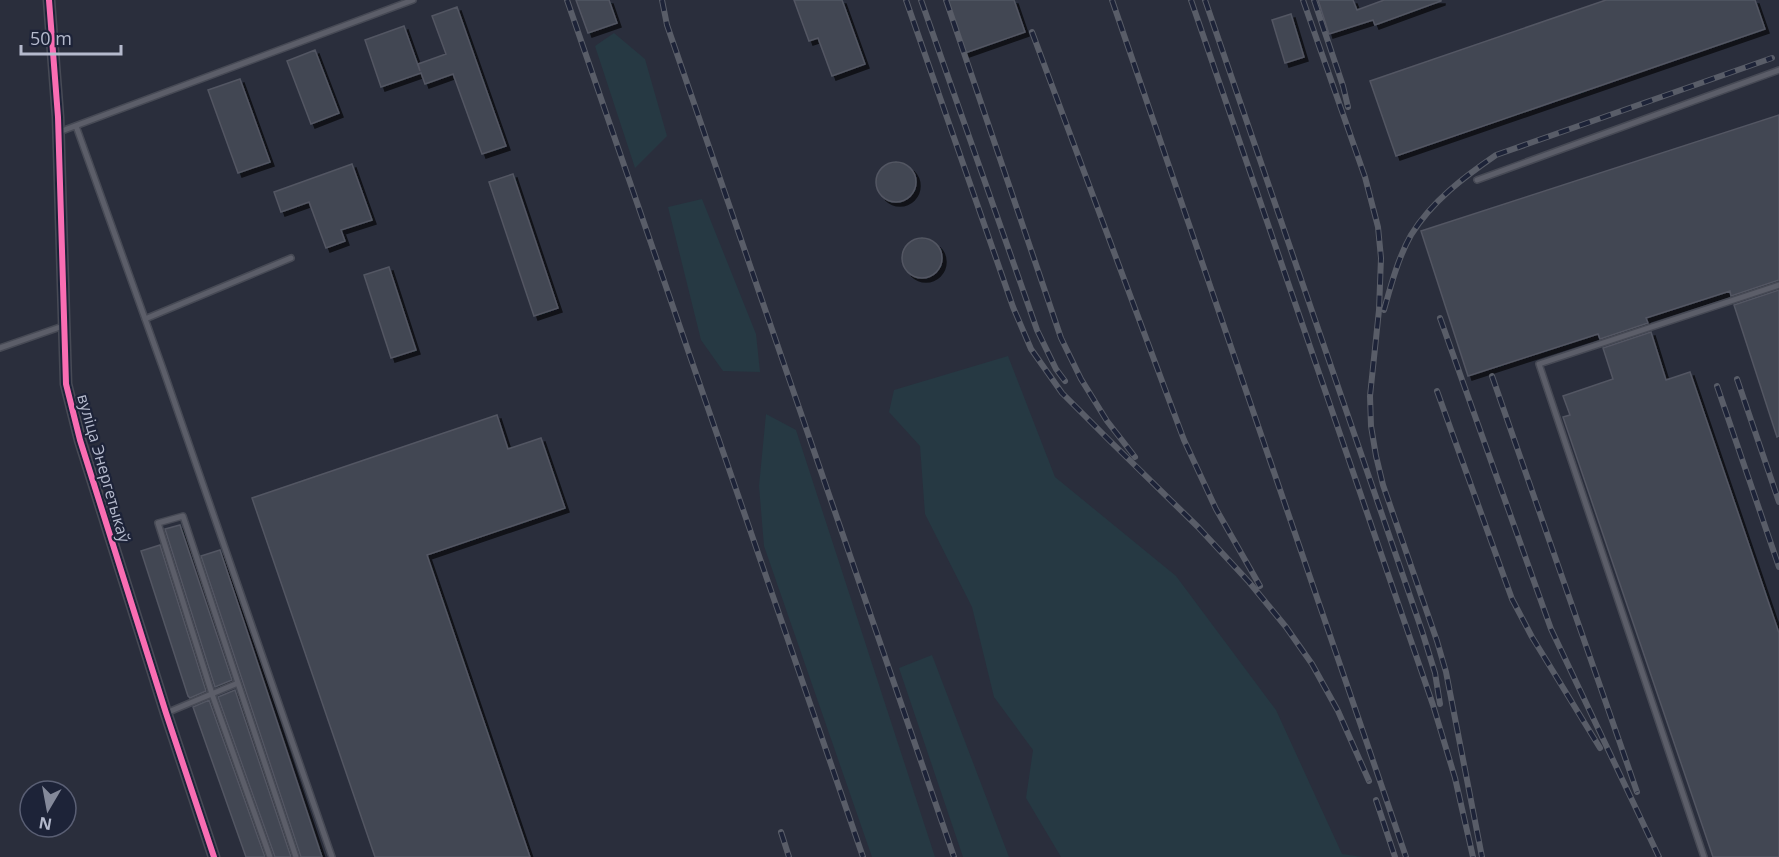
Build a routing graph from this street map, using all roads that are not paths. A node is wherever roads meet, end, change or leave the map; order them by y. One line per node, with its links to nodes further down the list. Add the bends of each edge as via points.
1 (49, 0): 5 (street, вуліца Энергетыкаў)
2 (413, 0): 4 (lane)
3 (1779, 70): 6 (lane)
4 (76, 126): 5 (lane); 9 (lane)
5 (58, 132): 10 (street, вуліца Энергетыкаў)
6 (1477, 180)
7 (291, 258): 9 (lane)
8 (1779, 285): 19 (lane, via 1539,364)
9 (145, 319): 18 (lane)
10 (63, 326): 11 (lane); 14 (street, вуліца Энергетыкаў, via 66,384 80,440)
11 (0, 348)
12 (238, 683): 13 (lane); 13 (lane, via 183,516 158,523); 17 (lane)
13 (212, 694): 14 (lane); 16 (lane)
14 (166, 713): 15 (street, вуліца Энергетыкаў)
15 (214, 857)
16 (270, 857)
17 (296, 857)
18 (332, 857)
19 (1704, 857)

